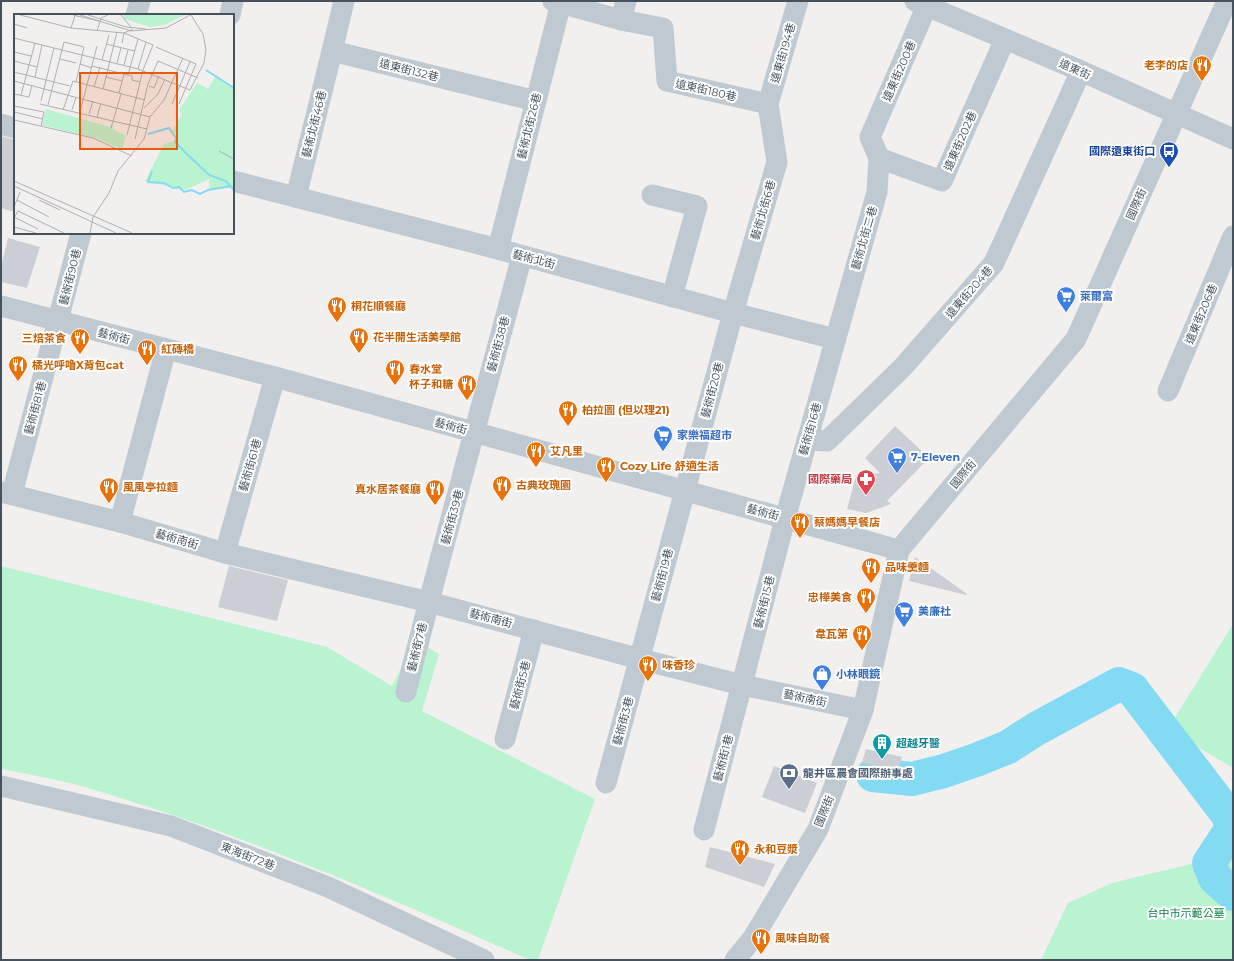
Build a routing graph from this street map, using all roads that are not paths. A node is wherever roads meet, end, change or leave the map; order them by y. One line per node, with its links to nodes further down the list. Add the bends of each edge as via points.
1 (140, 1): 9 (street)
2 (233, 1): 10 (street)
3 (344, 1): 12 (street)
4 (798, 1): 15 (street, 遠東街194巷)
5 (1227, 1): 16 (street, 國際街)
6 (557, 2): 8 (street); 14 (street, 藝術北街26巷)
7 (924, 3): 11 (street, 遠東街); 19 (street, 遠東街200巷)
8 (624, 10): 15 (street, 遠東街180巷, via 663,28 667,81)
9 (136, 14)
10 (230, 14)
11 (1005, 39): 13 (street, 遠東街); 21 (street, 遠東街202巷, via 942,181)
12 (332, 51): 14 (street, 遠東街132巷); 24 (street, 藝術北街46巷)
13 (1081, 72): 16 (street, 遠東街); 38 (street, 遠東街204巷, via 994,263 903,367 827,441)
14 (536, 101): 27 (street, 藝術北街26巷)
15 (768, 104): 31 (street, 藝術北街6巷, via 777,162)
16 (1176, 114): 20 (street, 遠東街); 43 (street, 國際街, via 1076,339)
17 (1, 124): 18 (street)
18 (14, 128)
19 (870, 137): 21 (street, 藝術北街二巷)
20 (1233, 140)
21 (879, 158): 33 (street, 藝術北街二巷, via 877,192)
22 (234, 181): 24 (street, 藝術北街)
23 (652, 195): 29 (street, via 697,206)
24 (296, 196): 27 (street, 藝術北街)
25 (81, 234): 32 (street, 藝術街90巷)
26 (1233, 236): 36 (street, 遠東街206巷)
27 (498, 249): 28 (street, 藝術北街)
28 (522, 256): 29 (street, 藝術北街); 37 (street, 藝術街38巷)
29 (672, 297): 31 (street, 藝術北街)
30 (1, 306): 32 (street, 藝術街)
31 (733, 313): 33 (street, 藝術北街); 39 (street, 藝術街20巷)
32 (59, 321): 34 (street, 藝術街); 40 (street, 藝術街81巷)
33 (835, 338): 38 (street, 藝術街16巷)
34 (166, 349): 35 (street, 藝術街); 42 (street)
35 (275, 377): 37 (street, 藝術街); 44 (street, 藝術街61巷)
36 (1168, 391)
37 (475, 433): 39 (street, 藝術街); 45 (street, 藝術街39巷)
38 (807, 440): 41 (street, 藝術街16巷)
39 (685, 491): 41 (street, 藝術街); 47 (street, 藝術街19巷)
40 (6, 493): 42 (street, 藝術南街)
41 (785, 519): 43 (street, 藝術街); 48 (street, 藝術街15巷)
42 (120, 522): 44 (street, 藝術南街)
43 (899, 550): 50 (street, 國際街)
44 (226, 553): 45 (street, 藝術南街)
45 (429, 602): 46 (street, 藝術南街); 49 (street, 藝術街7巷)
46 (534, 630): 47 (street, 藝術南街); 51 (street, 藝術街5巷)
47 (640, 659): 48 (street, 藝術南街); 52 (street, 藝術街3巷)
48 (742, 685): 50 (street, 藝術南街); 54 (street, 藝術街1巷)
49 (406, 692)
50 (863, 710): 56 (street, 國際街, via 818,829 753,938)
51 (505, 739)
52 (606, 784)
53 (1, 786): 55 (street, 東海街72巷, via 171,826 328,887)
54 (704, 830)
55 (484, 960)
56 (735, 960)

